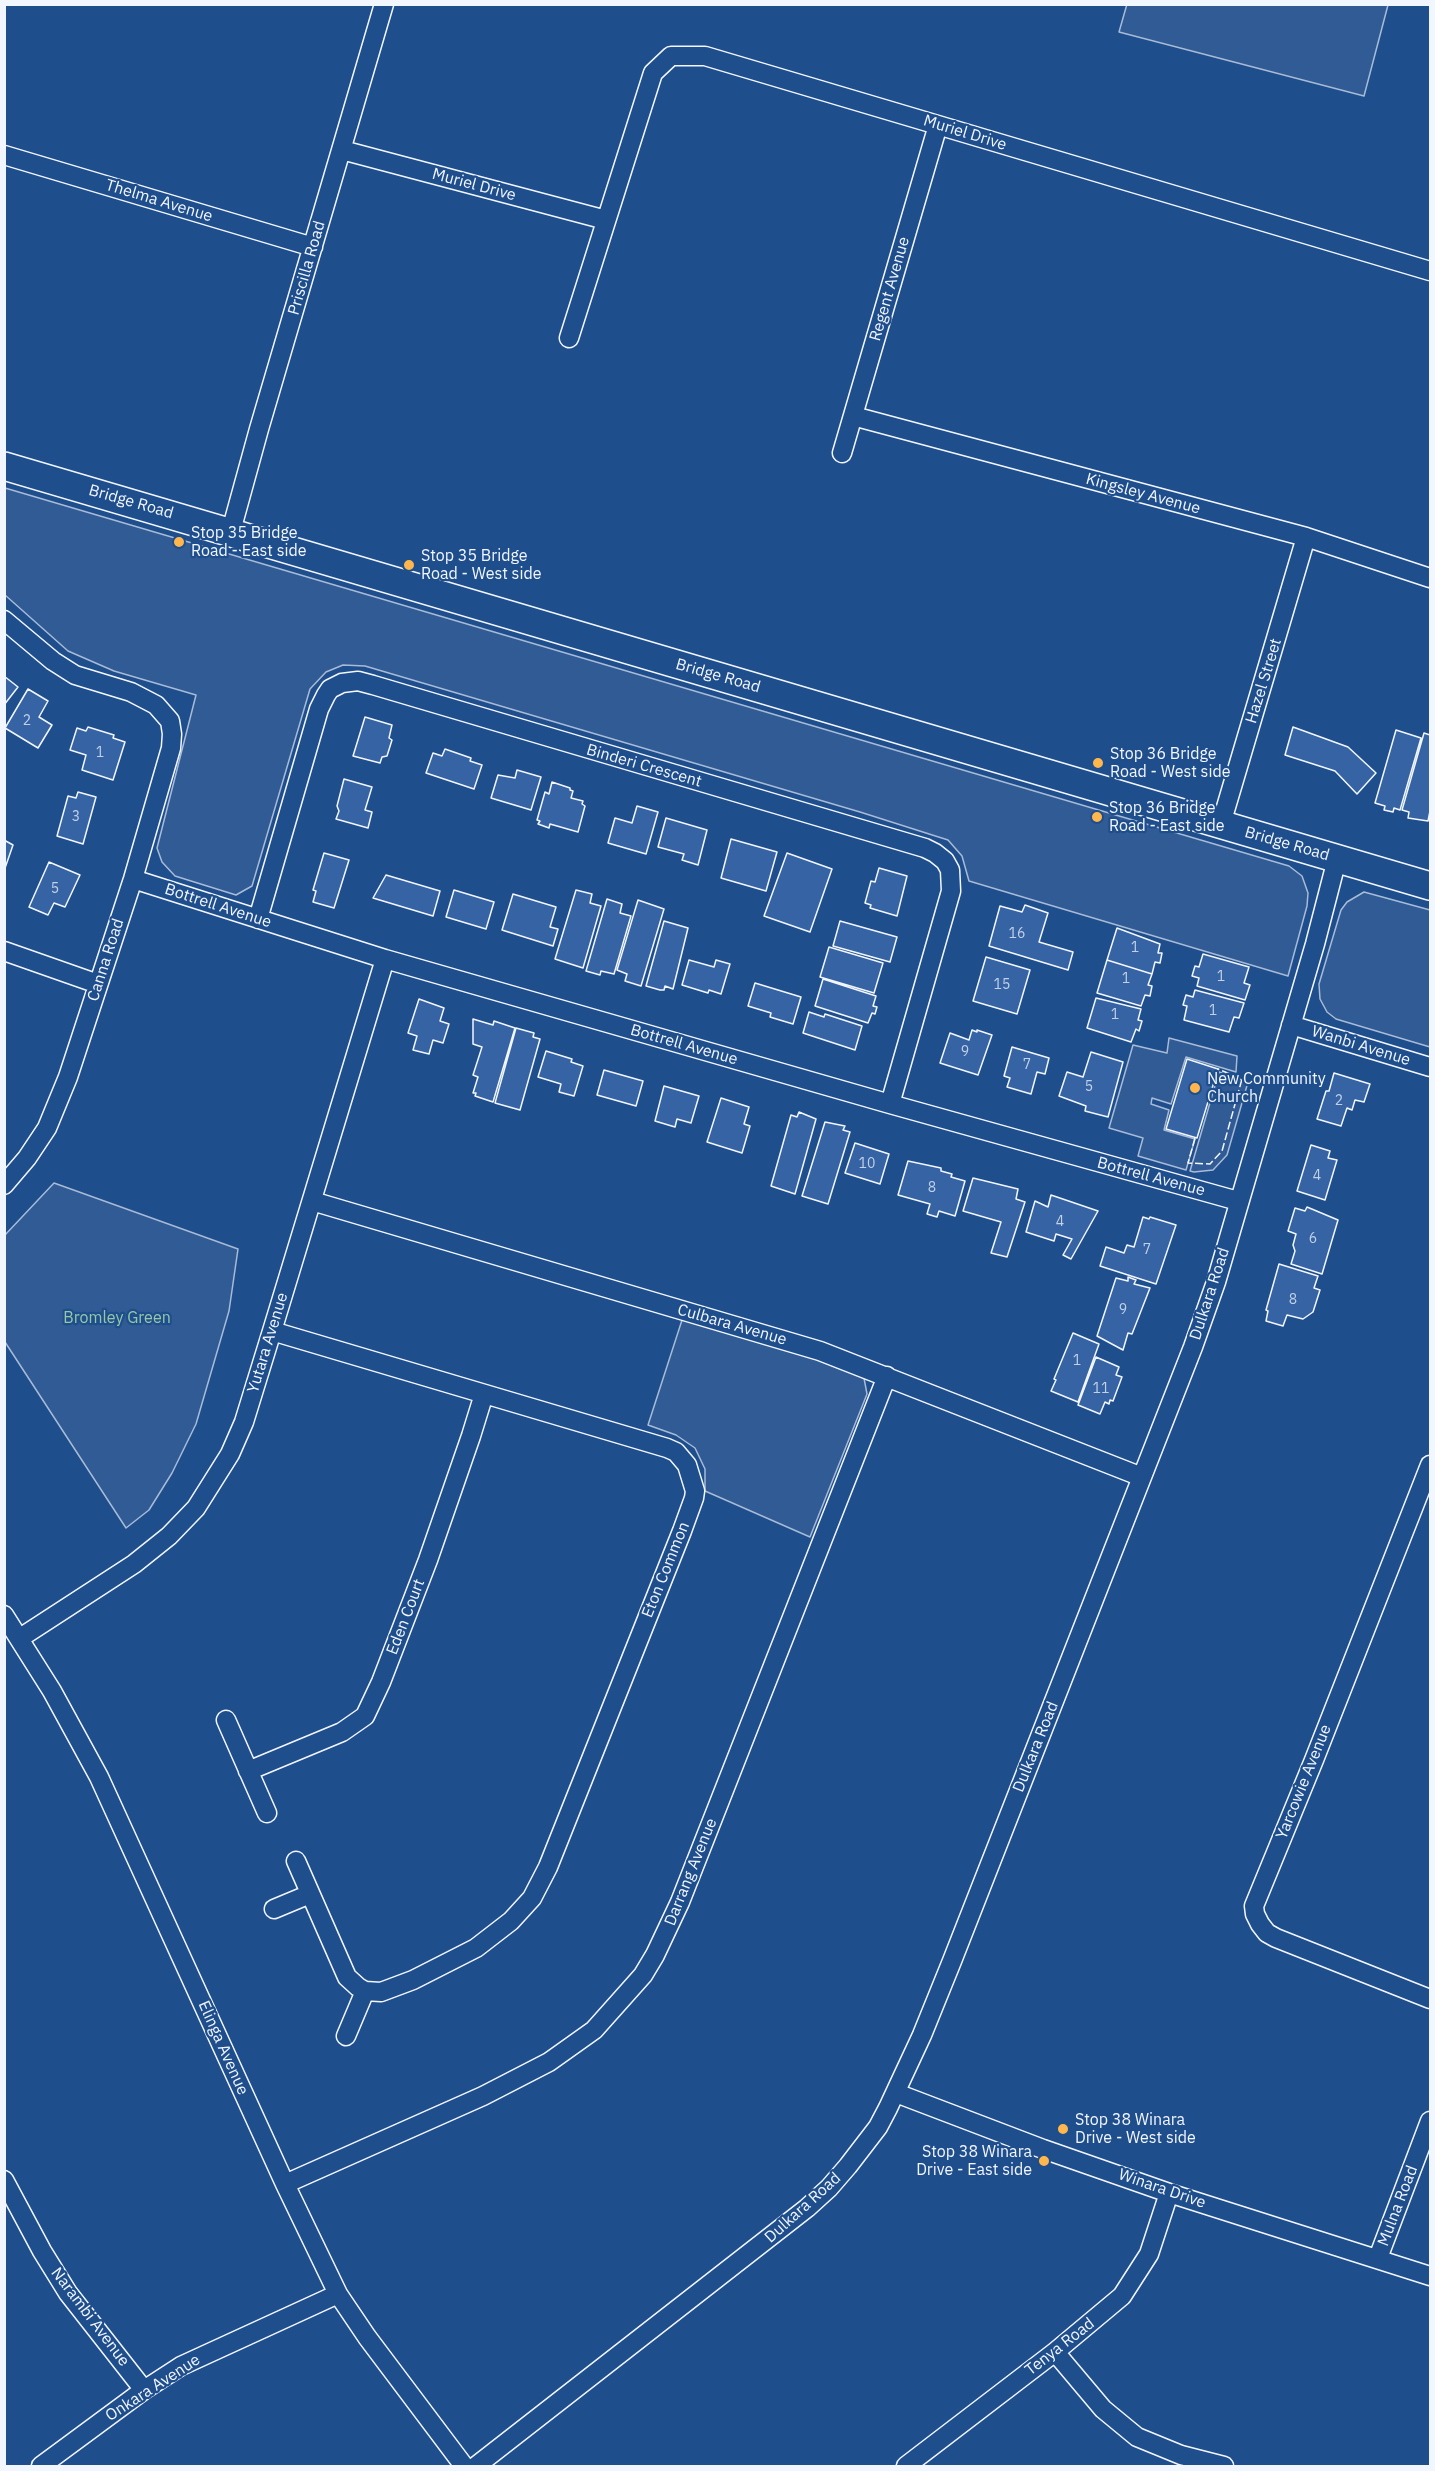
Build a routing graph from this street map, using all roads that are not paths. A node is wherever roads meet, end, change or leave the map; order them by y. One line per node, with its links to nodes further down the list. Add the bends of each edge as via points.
1 (384, 4): 3 (street, Priscilla Road)
2 (938, 125): 5 (street, Muriel Drive, via 705,56 671,56 653,73); 7 (street, Muriel Drive); 9 (street, Regent Avenue)
3 (342, 150): 5 (street, Muriel Drive); 6 (street, Priscilla Road)
4 (4, 155): 6 (street, Thelma Avenue)
5 (606, 220): 8 (street, Muriel Drive)
6 (313, 247): 12 (street, Priscilla Road)
7 (1431, 271)
8 (569, 338)
9 (853, 416): 10 (street, Regent Avenue); 13 (street, Kingsley Avenue)
10 (842, 453)
11 (4, 466): 12 (main road, Bridge Road)
12 (231, 531): 16 (main road, Bridge Road)
13 (1306, 537): 14 (street, Kingsley Avenue); 16 (street, Hazel Street)
14 (1431, 579)
15 (4, 620): 18 (street, Canna Road, via 75,675 145,699 170,721 171,748)
16 (1221, 824): 17 (main road, Bridge Road)
17 (1337, 859): 19 (main road, Bridge Road); 24 (street, Dulkara Road)
18 (133, 879): 20 (street, Bottrell Avenue); 23 (street, Canna Road)
19 (1431, 886)
20 (258, 919): 22 (street, Bottrell Avenue); 26 (street, Binderi Crescent, via 319,709 330,689 342,683 373,684 925,848 945,861 950,870 951,891)
21 (4, 951): 23 (street)
22 (385, 959): 26 (street, Bottrell Avenue); 28 (street, Yutara Avenue)
23 (98, 984): 27 (street, Canna Road, via 47,1128)
24 (1291, 1025): 25 (street, Wanbi Avenue); 29 (street, Dulkara Road)
25 (1431, 1067)
26 (890, 1104): 29 (street, Bottrell Avenue)
27 (4, 1185)
28 (312, 1201): 30 (street, Yutara Avenue); 31 (street, Culbara Avenue, via 820,1351)
29 (1238, 1201): 34 (street, Dulkara Road, via 1212,1293)
30 (272, 1331): 32 (street, Eton Common); 36 (street, Yutara Avenue, via 237,1439 196,1508 134,1564)
31 (887, 1376): 34 (street, Culbara Avenue); 49 (street, Darrang Avenue, via 680,1902 643,1975 594,2030 549,2062 483,2096)
32 (484, 1394): 38 (street, Eden Court, via 428,1560 365,1716 342,1732); 43 (street, Eton Common, via 676,1452 691,1473 694,1498 548,1867 532,1898 499,1932 476,1947 394,1988)
33 (1431, 1465): 44 (street, Yarcowie Avenue, via 1254,1906 1260,1924 1276,1938)
34 (1142, 1477): 46 (street, Dulkara Road, via 952,1962)
35 (4, 1615): 36 (street, Elinga Avenue)
36 (20, 1638): 49 (street, Elinga Avenue, via 99,1777)
37 (226, 1720): 38 (street)
38 (248, 1771): 39 (street)
39 (267, 1813)
40 (296, 1861): 41 (street)
41 (310, 1894): 42 (street); 43 (street, via 347,1977)
42 (274, 1909)
43 (365, 1991): 45 (street)
44 (1431, 1999)
45 (346, 2036)
46 (896, 2093): 50 (street, Winara Drive); 58 (street, Dulkara Road, via 862,2149 807,2208)
47 (1431, 2121): 51 (street, Mulna Road)
48 (4, 2180): 55 (street, Narambi Avenue, via 68,2293)
49 (285, 2184): 53 (street, Elinga Avenue)
50 (1169, 2193): 51 (street, Winara Drive); 54 (street, Tenya Road, via 1149,2254 1132,2283)
51 (1378, 2258): 52 (street, Winara Drive)
52 (1431, 2276)
53 (338, 2294): 55 (street, Onkara Avenue, via 206,2353); 57 (street, Elinga Avenue)
54 (1055, 2352): 59 (street, Tenya Road); 60 (street, via 1103,2409 1137,2437 1181,2455)
55 (144, 2390): 56 (street, Onkara Avenue)
56 (41, 2466)
57 (464, 2466)
58 (476, 2466)
59 (906, 2466)
60 (1224, 2466)

